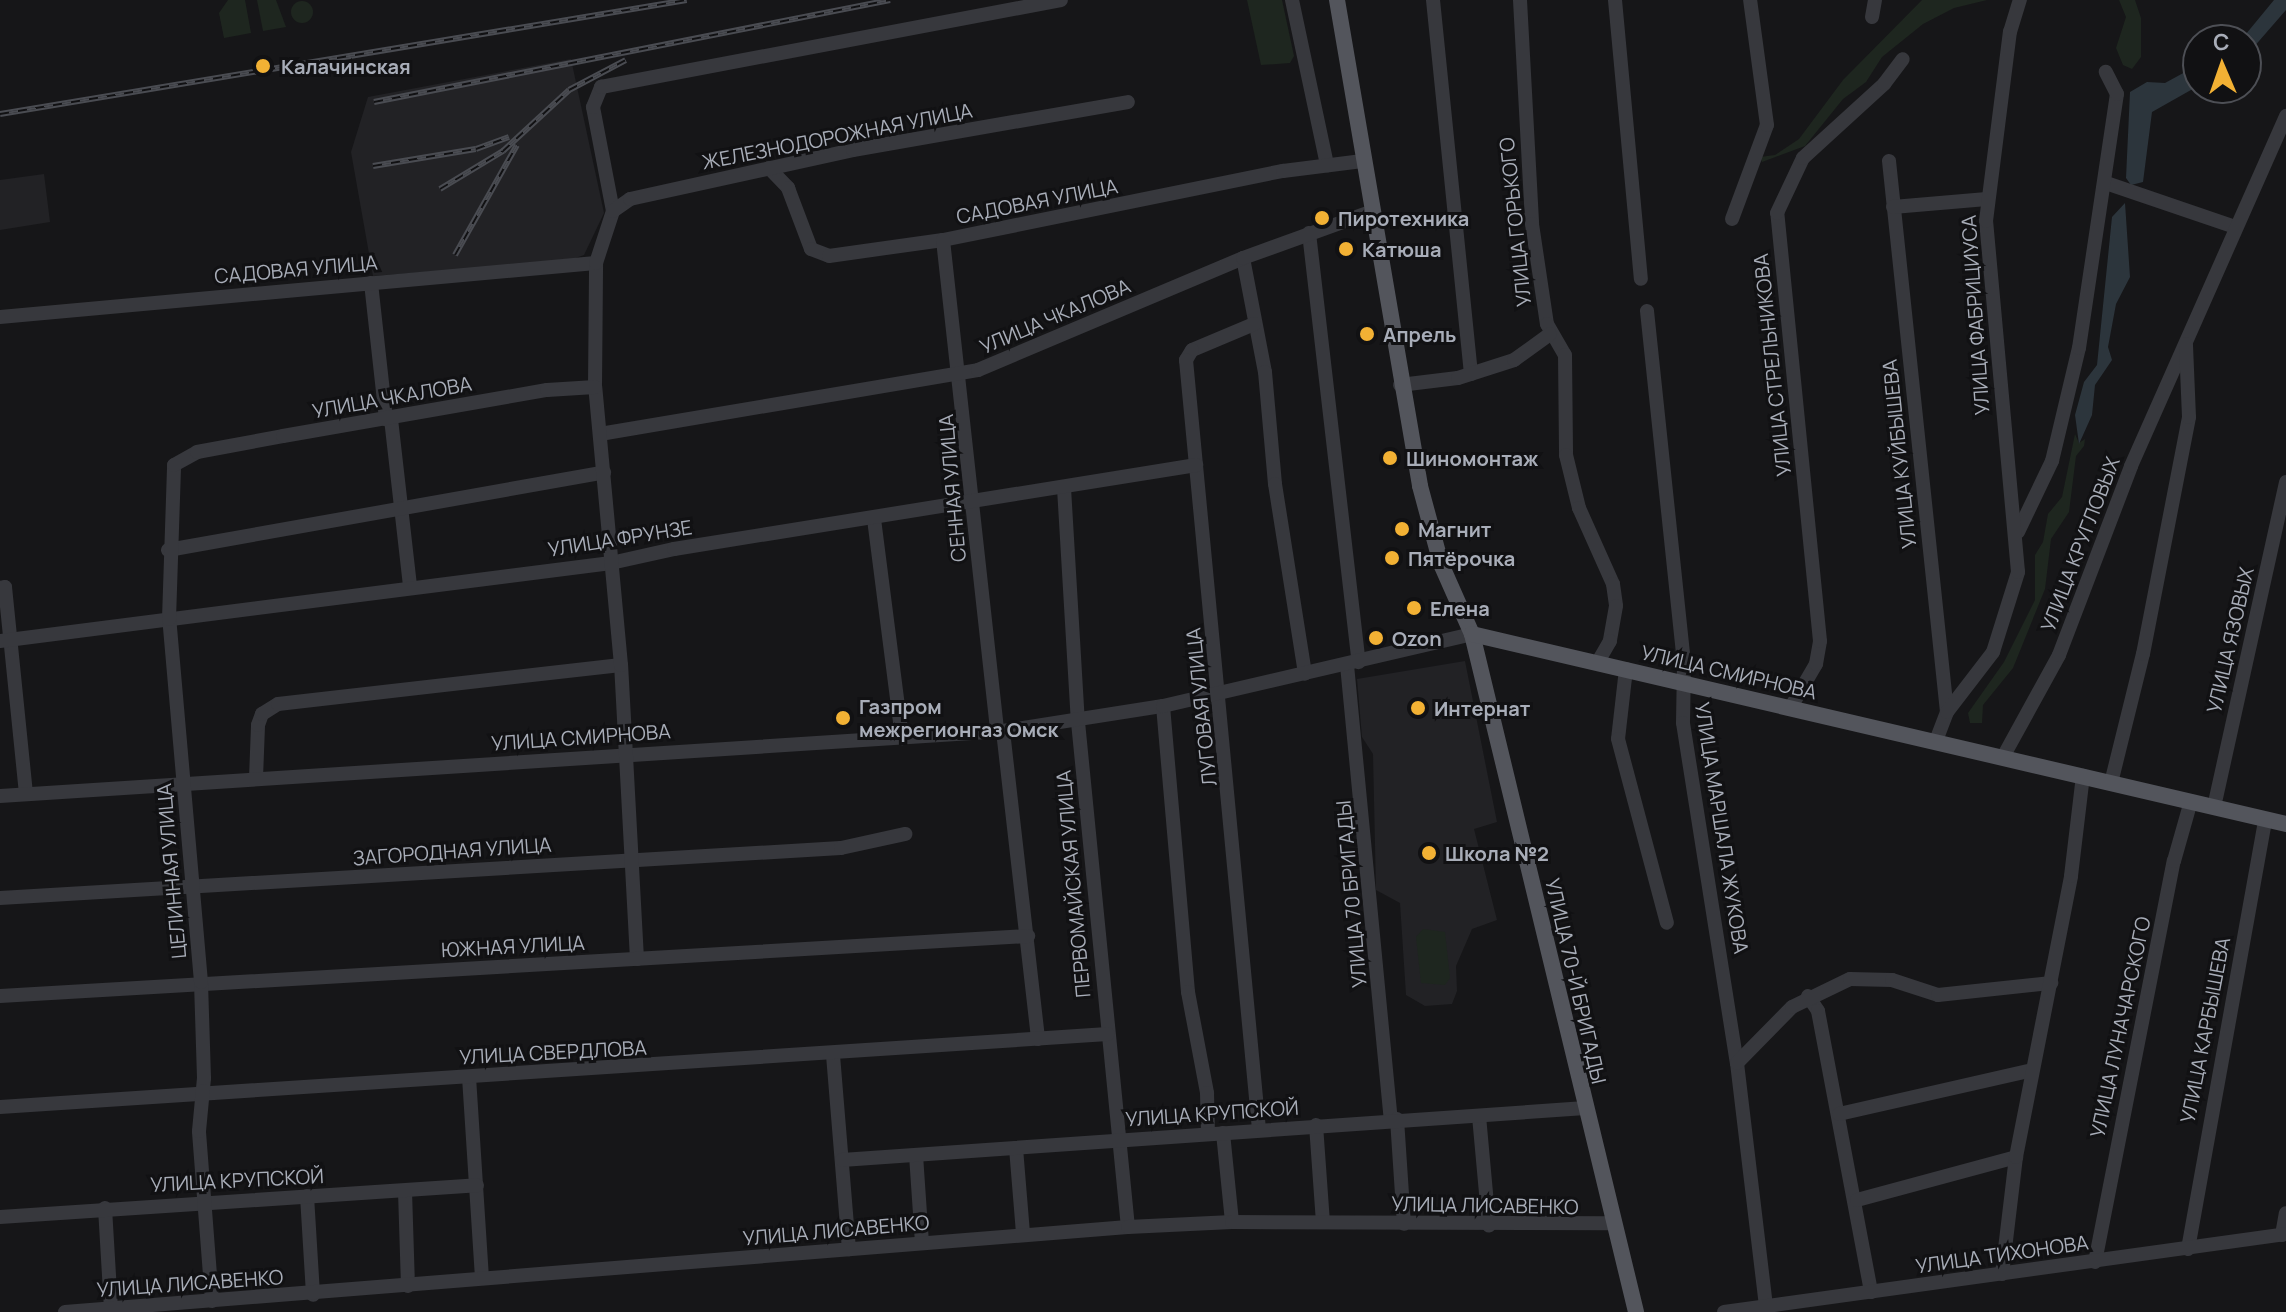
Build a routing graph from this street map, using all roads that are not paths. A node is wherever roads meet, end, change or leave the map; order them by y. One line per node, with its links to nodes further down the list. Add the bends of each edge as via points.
1 (1061, 0): 22 (street, via 601,87 593,107)
2 (1292, 0): 17 (street)
3 (1337, 0): 15 (main road, УЛИЦА 70-Й БРИГАДЫ)
4 (1433, 0): 38 (street)
5 (1520, 0): 35 (street, УЛИЦА ГОРЬКОГО, via 1529,195)
6 (1615, 0): 30 (street)
7 (1750, 0): 24 (street, via 1767,125)
8 (1875, 0): 10 (street)
9 (2020, 0): 20 (street, УЛИЦА ФАБРИЦИУСА, via 2010,32)
10 (1872, 17)
11 (1903, 59): 67 (street, УЛИЦА СТРЕЛЬНИКОВА, via 1884,84 1803,158 1777,213 1820,641 1816,664)
12 (2106, 72): 19 (street, УЛИЦА ФАБРИЦИУСА, via 2117,94)
13 (1128, 102): 18 (street, ЖЕЛЕЗНОДОРОЖНАЯ УЛИЦА)
14 (2286, 116): 25 (street, УЛИЦА КРУГЛОВЫХ)
15 (1362, 161): 17 (street, САДОВАЯ УЛИЦА); 23 (main road, УЛИЦА 70-Й БРИГАДЫ)
16 (1889, 161): 21 (street, УЛИЦА КУЙБЫШЕВА)
17 (1327, 165): 27 (street, САДОВАЯ УЛИЦА)
18 (769, 168): 22 (street, ЖЕЛЕЗНОДОРОЖНАЯ УЛИЦА, via 630,199); 27 (street, САДОВАЯ УЛИЦА, via 788,188 806,241 819,254 866,254)
19 (2106, 183): 25 (street); 51 (street, УЛИЦА ФАБРИЦИУСА, via 2079,348 2052,461)
20 (1987, 199): 21 (street); 51 (street, УЛИЦА ФАБРИЦИУСА, via 1994,328)
21 (1893, 207): 68 (street, УЛИЦА КУЙБЫШЕВА)
22 (613, 211): 29 (street)
23 (1370, 212): 26 (street, УЛИЦА ЧКАЛОВА); 39 (main road, УЛИЦА 70-Й БРИГАДЫ)
24 (1732, 219)
25 (2235, 227): 36 (street, УЛИЦА КРУГЛОВЫХ)
26 (1309, 233): 28 (street, УЛИЦА ЧКАЛОВА); 60 (street, УЛИЦА 70 БРИГАДЫ)
27 (943, 240): 37 (street, СЕННАЯ УЛИЦА)
28 (1243, 258): 34 (street); 37 (street, УЛИЦА ЧКАЛОВА, via 1048,343)
29 (596, 263): 31 (street, САДОВАЯ УЛИЦА); 40 (street)
30 (1641, 279)
31 (371, 283): 33 (street, САДОВАЯ УЛИЦА); 41 (street)
32 (1647, 311): 64 (street, УЛИЦА МАРШАЛА ЖУКОВА)
33 (0, 317)
34 (1254, 324): 44 (street, ЛУГОВАЯ УЛИЦА, via 1187,354); 63 (street)
35 (1550, 334): 38 (street, via 1532,351); 59 (street, УЛИЦА ГОРЬКОГО, via 1565,355 1564,427 1571,483 1613,584 1616,623)
36 (2186, 341): 74 (street, УЛИЦА КРУГЛОВЫХ, via 2110,515 2059,655); 78 (street, УЛИЦА КРУГЛОВЫХ, via 2189,417 2143,654)
37 (961, 372): 42 (street, УЛИЦА ЧКАЛОВА); 48 (street, СЕННАЯ УЛИЦА)
38 (1471, 374): 39 (street)
39 (1400, 385): 57 (main road, УЛИЦА 70-Й БРИГАДЫ, via 1434,539)
40 (595, 387): 41 (street, УЛИЦА ЧКАЛОВА, via 547,390); 42 (street)
41 (388, 419): 43 (street, УЛИЦА ЧКАЛОВА); 49 (street)
42 (600, 434): 45 (street)
43 (197, 452): 52 (street, ЦЕЛИННАЯ УЛИЦА, via 174,465)
44 (1196, 465): 47 (street, УЛИЦА ФРУНЗЕ); 65 (street, ЛУГОВАЯ УЛИЦА)
45 (604, 472): 49 (street); 53 (street)
46 (2286, 482): 82 (street, УЛИЦА ЯЗОВЫХ)
47 (1064, 488): 48 (street, УЛИЦА ФРУНЗЕ); 69 (street, ПЕРВОМАЙСКАЯ УЛИЦА)
48 (973, 504): 50 (street, УЛИЦА ФРУНЗЕ); 70 (street, СЕННАЯ УЛИЦА)
49 (400, 510): 52 (street); 54 (street)
50 (874, 519): 53 (street, УЛИЦА ФРУНЗЕ); 71 (street)
51 (2018, 533): 68 (street, УЛИЦА ФАБРИЦИУСА, via 2018,572 2006,622 1976,678)
52 (168, 550): 56 (street, ЦЕЛИННАЯ УЛИЦА)
53 (611, 563): 54 (street, УЛИЦА ФРУНЗЕ); 61 (street)
54 (410, 587): 56 (street, УЛИЦА ФРУНЗЕ)
55 (0, 588): 58 (street, via 5,587)
56 (169, 619): 58 (street, УЛИЦА ФРУНЗЕ); 77 (street, ЦЕЛИННАЯ УЛИЦА)
57 (1472, 634): 59 (main road, УЛИЦА СМИРНОВА); 60 (street, УЛИЦА СМИРНОВА); 104 (main road, УЛИЦА 70-Й БРИГАДЫ)
58 (5, 640): 79 (street)
59 (1598, 662): 62 (main road, УЛИЦА СМИРНОВА)
60 (1353, 664): 63 (street, УЛИЦА СМИРНОВА); 107 (street, УЛИЦА 70 БРИГАДЫ)
61 (621, 665): 73 (street); 76 (street, via 278,704 262,714 258,725)
62 (1626, 669): 64 (main road, УЛИЦА СМИРНОВА); 89 (street, via 1618,739)
63 (1305, 674): 65 (street, УЛИЦА СМИРНОВА)
64 (1684, 682): 67 (main road, УЛИЦА СМИРНОВА); 99 (street, УЛИЦА МАРШАЛА ЖУКОВА, via 1683,723)
65 (1220, 693): 66 (street, УЛИЦА СМИРНОВА); 109 (street, ЛУГОВАЯ УЛИЦА)
66 (1163, 706): 69 (street, УЛИЦА СМИРНОВА); 111 (street, via 1188,992 1207,1093)
67 (1791, 707): 72 (main road, УЛИЦА СМИРНОВА)
68 (1947, 712): 72 (street, УЛИЦА КУЙБЫШЕВА)
69 (1078, 722): 70 (street, УЛИЦА СМИРНОВА); 96 (street, ПЕРВОМАЙСКАЯ УЛИЦА)
70 (1000, 731): 71 (street, УЛИЦА СМИРНОВА); 90 (street, СЕННАЯ УЛИЦА)
71 (902, 738): 73 (street, УЛИЦА СМИРНОВА)
72 (1936, 741): 74 (main road, УЛИЦА СМИРНОВА)
73 (627, 754): 76 (street, УЛИЦА СМИРНОВА); 86 (street)
74 (2003, 757): 75 (main road, УЛИЦА СМИРНОВА)
75 (2083, 776): 78 (main road, УЛИЦА СМИРНОВА); 93 (street)
76 (256, 778): 77 (street, УЛИЦА СМИРНОВА)
77 (184, 783): 79 (street, УЛИЦА СМИРНОВА); 87 (street, ЦЕЛИННАЯ УЛИЦА)
78 (2111, 783): 81 (main road, УЛИЦА СМИРНОВА)
79 (26, 794): 80 (street, УЛИЦА СМИРНОВА)
80 (0, 796)
81 (2191, 801): 82 (main road, УЛИЦА СМИРНОВА); 136 (street, УЛИЦА ЛУНАЧАРСКОГО, via 2174,861)
82 (2214, 807): 83 (main road, УЛИЦА СМИРНОВА)
83 (2265, 819): 84 (main road, УЛИЦА СМИРНОВА); 135 (street, УЛИЦА КАРБЫШЕВА)
84 (2286, 824)
85 (905, 834): 86 (street, ЗАГОРОДНАЯ УЛИЦА, via 841,848)
86 (634, 858): 87 (street, ЗАГОРОДНАЯ УЛИЦА); 91 (street)
87 (194, 887): 88 (street, ЗАГОРОДНАЯ УЛИЦА); 92 (street, ЦЕЛИННАЯ УЛИЦА)
88 (0, 898)
89 (1667, 923)
90 (1028, 936): 91 (street, ЮЖНАЯ УЛИЦА); 97 (street, СЕННАЯ УЛИЦА)
91 (637, 959): 92 (street, ЮЖНАЯ УЛИЦА)
92 (201, 982): 94 (street, ЮЖНАЯ УЛИЦА); 102 (street, ЦЕЛИННАЯ УЛИЦА)
93 (2051, 983): 95 (street, via 1938,995 1868,977 1832,983); 100 (street)
94 (0, 996)
95 (1808, 996): 99 (street); 105 (street, via 1818,1011)
96 (1108, 1034): 97 (street, УЛИЦА СВЕРДЛОВА); 112 (street, ПЕРВОМАЙСКАЯ УЛИЦА)
97 (1038, 1039): 98 (street, УЛИЦА СВЕРДЛОВА)
98 (833, 1055): 101 (street, УЛИЦА СВЕРДЛОВА); 116 (street)
99 (1737, 1063): 143 (street, УЛИЦА МАРШАЛА ЖУКОВА)
100 (2032, 1070): 105 (street); 115 (street)
101 (469, 1077): 102 (street, УЛИЦА СВЕРДЛОВА); 117 (street)
102 (202, 1093): 103 (street, УЛИЦА СВЕРДЛОВА); 121 (street, ЦЕЛИННАЯ УЛИЦА, via 199,1131)
103 (0, 1107)
104 (1585, 1108): 106 (street, УЛИЦА КРУПСКОЙ); 127 (main road, УЛИЦА 70-Й БРИГАДЫ)
105 (1839, 1114): 120 (street)
106 (1479, 1116): 107 (street, УЛИЦА КРУПСКОЙ); 129 (street)
107 (1394, 1120): 108 (street, УЛИЦА КРУПСКОЙ); 128 (street, УЛИЦА 70 БРИГАДЫ)
108 (1316, 1125): 109 (street, УЛИЦА КРУПСКОЙ); 126 (street)
109 (1259, 1130): 110 (street, УЛИЦА КРУПСКОЙ)
110 (1223, 1133): 111 (street, УЛИЦА КРУПСКОЙ); 125 (street)
111 (1208, 1134): 112 (street, УЛИЦА КРУПСКОЙ)
112 (1119, 1140): 113 (street, УЛИЦА КРУПСКОЙ); 130 (street, ПЕРВОМАЙСКАЯ УЛИЦА)
113 (1016, 1148): 114 (street, УЛИЦА КРУПСКОЙ); 131 (street)
114 (916, 1155): 116 (street, УЛИЦА КРУПСКОЙ); 133 (street)
115 (2016, 1157): 120 (street); 137 (street)
116 (842, 1160): 134 (street)
117 (477, 1185): 118 (street, УЛИЦА КРУПСКОЙ); 138 (street)
118 (405, 1191): 119 (street, УЛИЦА КРУПСКОЙ); 139 (street)
119 (307, 1196): 121 (street, УЛИЦА КРУПСКОЙ); 141 (street)
120 (1857, 1200): 140 (street)
121 (206, 1202): 122 (street, УЛИЦА КРУПСКОЙ); 142 (street, ЦЕЛИННАЯ УЛИЦА)
122 (105, 1208): 124 (street, УЛИЦА КРУПСКОЙ); 144 (street)
123 (2286, 1213): 132 (street)
124 (0, 1217)
125 (1232, 1222): 126 (street, УЛИЦА ЛИСАВЕНКО); 130 (street, УЛИЦА ЛИСАВЕНКО)
126 (1323, 1222): 128 (street, УЛИЦА ЛИСАВЕНКО)
127 (1611, 1223): 129 (street, УЛИЦА ЛИСАВЕНКО); 146 (main road, УЛИЦА 70-Й БРИГАДЫ)
128 (1404, 1224): 129 (street, УЛИЦА ЛИСАВЕНКО)
129 (1489, 1226)
130 (1128, 1227): 131 (street, УЛИЦА ЛИСАВЕНКО)
131 (1023, 1234): 133 (street, УЛИЦА ЛИСАВЕНКО)
132 (2284, 1235): 135 (street, УЛИЦА ТИХОНОВА)
133 (922, 1242): 134 (street, УЛИЦА ЛИСАВЕНКО)
134 (849, 1249): 138 (street, УЛИЦА ЛИСАВЕНКО)
135 (2188, 1249): 136 (street, УЛИЦА ТИХОНОВА)
136 (2095, 1262): 137 (street, УЛИЦА ТИХОНОВА)
137 (2002, 1274): 140 (street, УЛИЦА ТИХОНОВА)
138 (482, 1278): 139 (street, УЛИЦА ЛИСАВЕНКО)
139 (408, 1286): 141 (street, УЛИЦА ЛИСАВЕНКО)
140 (1871, 1292): 143 (street, УЛИЦА ТИХОНОВА)
141 (313, 1295): 142 (street, УЛИЦА ЛИСАВЕНКО)
142 (212, 1301): 144 (street, УЛИЦА ЛИСАВЕНКО)
143 (1766, 1306): 147 (street, УЛИЦА ТИХОНОВА)
144 (111, 1309): 145 (street, УЛИЦА ЛИСАВЕНКО)
145 (65, 1312)
146 (1636, 1312)
147 (1724, 1312)

